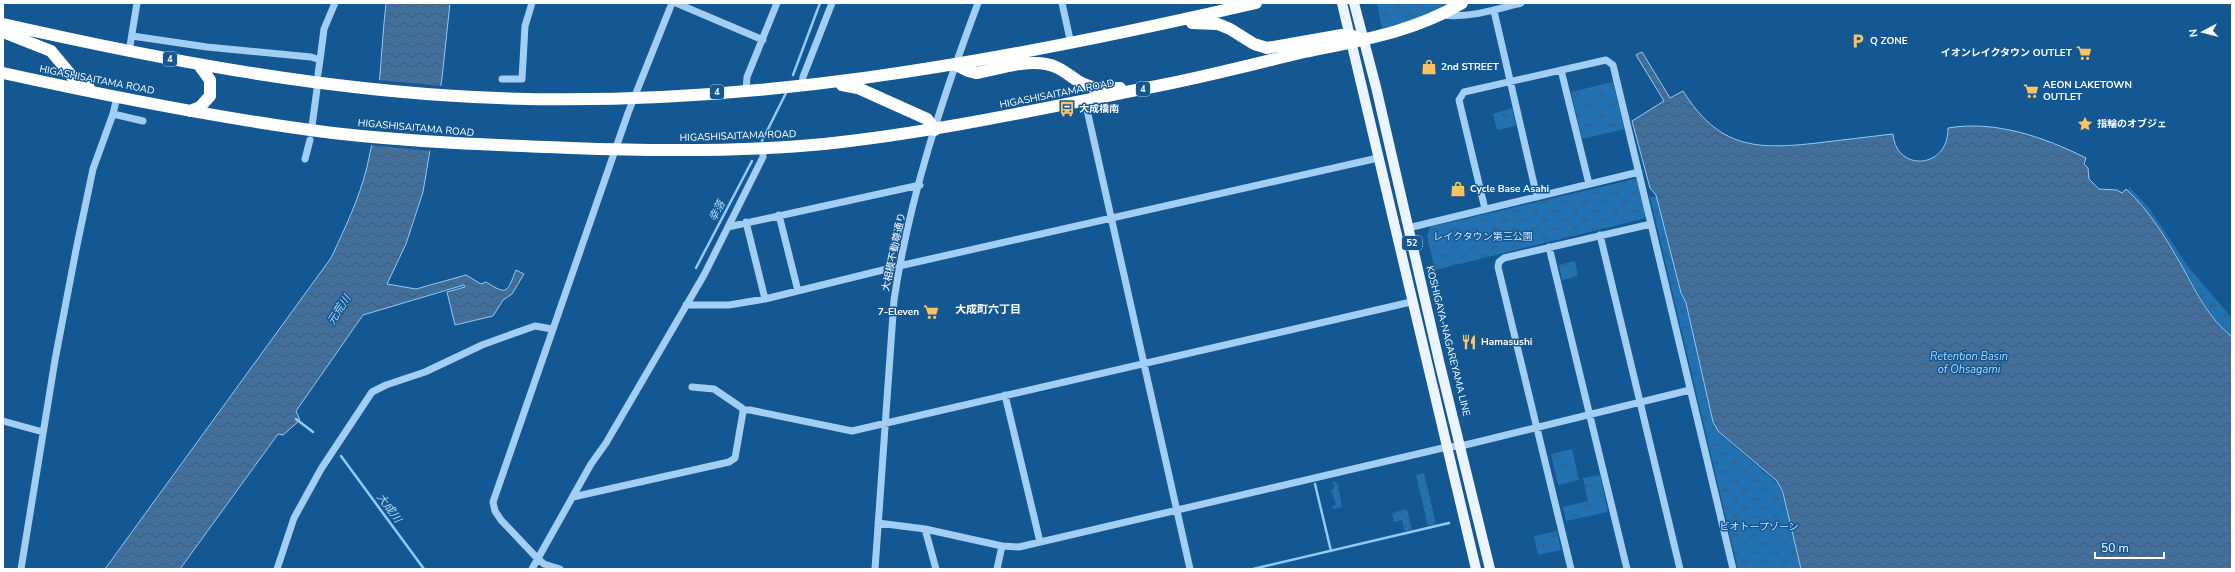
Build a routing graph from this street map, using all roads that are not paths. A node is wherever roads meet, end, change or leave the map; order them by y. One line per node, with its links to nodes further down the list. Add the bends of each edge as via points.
1 (137, 3): 20 (street)
2 (335, 3): 26 (street, via 324,29)
3 (532, 3): 32 (street, via 525,26 522,79)
4 (672, 3): 41 (street)
5 (676, 3): 22 (street)
6 (777, 3): 22 (street)
7 (832, 3): 35 (street, via 803,77)
8 (978, 3): 28 (street, 大相模不動尊通り)
9 (1062, 3): 24 (street)
10 (1256, 3): 18 (highway, 4)
11 (1342, 3): 21 (main road, 52)
12 (1354, 3): 23 (main road, KOSHIGAYA-NAGAREYAMA LINE / 52)
13 (1462, 3): 16 (highway, HIGASHISAITAMA ROAD / 4)
14 (1521, 3): 15 (street)
15 (1494, 11): 16 (street, via 1456,17); 33 (street)
16 (1442, 15): 23 (highway, HIGASHISAITAMA ROAD / 4)
17 (3, 24): 25 (highway, 4)
18 (1165, 24): 21 (highway, 4, via 1218,24 1254,44 1267,48); 24 (highway, 4)
19 (3, 32): 39 (highway, 4, via 51,51 75,80)
20 (132, 36): 25 (street); 26 (street)
21 (1350, 39): 23 (highway, HIGASHISAITAMA ROAD / 4); 36 (highway, HIGASHISAITAMA ROAD / 4); 51 (main road, 52)
22 (763, 40): 38 (street, via 747,77)
23 (1364, 40): 63 (main road, KOSHIGAYA-NAGAREYAMA LINE / 52)
24 (1071, 44): 28 (highway, 4)
25 (129, 52): 27 (highway, 4)
26 (320, 60): 31 (street)
27 (199, 65): 41 (highway, 4, via 339,86 476,97 567,100); 43 (highway, via 210,80 210,96 200,107)
28 (956, 65): 34 (highway, 4); 36 (highway, 4, via 976,73 1028,64 1047,64 1063,69 1078,81 1092,87); 47 (street, 大相模不動尊通り)
29 (1561, 70): 33 (street); 53 (street, via 1606,60 1613,65); 54 (street)
30 (3, 73): 39 (highway, HIGASHISAITAMA ROAD / 4)
31 (318, 74)
32 (502, 79)
33 (1511, 81): 56 (street); 57 (street, via 1464,92 1459,100)
34 (832, 83): 35 (highway, 4); 47 (highway, via 858,88 927,118)
35 (802, 86): 38 (highway, 4)
36 (1151, 87): 42 (highway, HIGASHISAITAMA ROAD / 4)
37 (317, 89): 46 (street)
38 (746, 90): 41 (highway, 4)
39 (103, 94): 40 (highway, HIGASHISAITAMA ROAD / 4)
40 (117, 97): 43 (highway, HIGASHISAITAMA ROAD / 4); 44 (street)
41 (633, 98): 50 (street)
42 (1085, 101): 47 (highway, HIGASHISAITAMA ROAD / 4); 59 (street)
43 (190, 111): 50 (highway, HIGASHISAITAMA ROAD / 4, via 334,133 473,144)
44 (113, 114): 45 (street); 82 (street, via 93,169 67,293)
45 (143, 121)
46 (312, 126)
47 (935, 130): 49 (highway, HIGASHISAITAMA ROAD / 4); 55 (street, 大相模不動尊通り)
48 (310, 140): 52 (street)
49 (763, 149): 50 (highway, HIGASHISAITAMA ROAD / 4); 62 (street, via 763,157)
50 (615, 150): 71 (street)
51 (1378, 158): 59 (street); 69 (main road, 52)
52 (305, 159)
53 (1639, 172): 54 (street); 61 (street)
54 (1589, 184): 56 (street)
55 (920, 185): 58 (street); 66 (street, 大相模不動尊通り)
56 (1537, 197): 57 (street)
57 (1485, 209): 63 (street)
58 (779, 215): 60 (street); 67 (street)
59 (1111, 219): 66 (street); 72 (street)
60 (746, 222): 62 (street); 68 (street)
61 (1651, 224): 64 (street); 74 (street)
62 (728, 226): 70 (street)
63 (1408, 228): 83 (main road, KOSHIGAYA-NAGAREYAMA LINE / 52)
64 (1600, 234): 65 (street); 76 (street)
65 (1549, 247): 78 (street); 81 (street, via 1504,258 1498,267)
66 (899, 266): 67 (street); 80 (street, 大相模不動尊通り)
67 (798, 291): 68 (street)
68 (765, 299): 70 (street, via 729,305)
69 (1411, 302): 72 (street); 84 (main road, 52)
70 (686, 304): 85 (street)
71 (552, 329): 91 (street, via 493,502 501,520); 93 (street, via 535,326 482,345 425,372 372,392 321,469 294,518)
72 (1144, 364): 75 (street); 86 (street)
73 (692, 387): 77 (street, via 714,389)
74 (1690, 390): 76 (street); 105 (street)
75 (1005, 395): 80 (street); 89 (street)
76 (1640, 403): 78 (street); 104 (street)
77 (743, 410): 80 (street, via 852,430); 85 (street, via 735,458 729,462)
78 (1590, 415): 81 (street); 103 (street)
79 (3, 420): 82 (street)
80 (885, 422): 87 (street, 大相模不動尊通り)
81 (1537, 428): 83 (street); 102 (street)
82 (43, 432): 92 (street)
83 (1461, 446): 84 (street); 101 (main road, KOSHIGAYA-NAGAREYAMA LINE / 52)
84 (1447, 447): 86 (street); 100 (main road, 52)
85 (573, 497): 91 (street)
86 (1177, 510): 89 (street); 99 (street)
87 (878, 523): 88 (street); 96 (street, 大相模不動尊通り)
88 (925, 529): 90 (street); 97 (street)
89 (1040, 542): 90 (street, via 1015,547)
90 (1002, 546): 98 (street)
91 (538, 558): 94 (street); 95 (street, via 544,564)
92 (21, 569)
93 (277, 569)
94 (532, 569)
95 (560, 569)
96 (875, 569)
97 (936, 569)
98 (997, 569)
99 (1190, 569)
100 (1476, 569)
101 (1490, 569)
102 (1571, 569)
103 (1627, 569)
104 (1680, 569)
105 (1733, 569)

